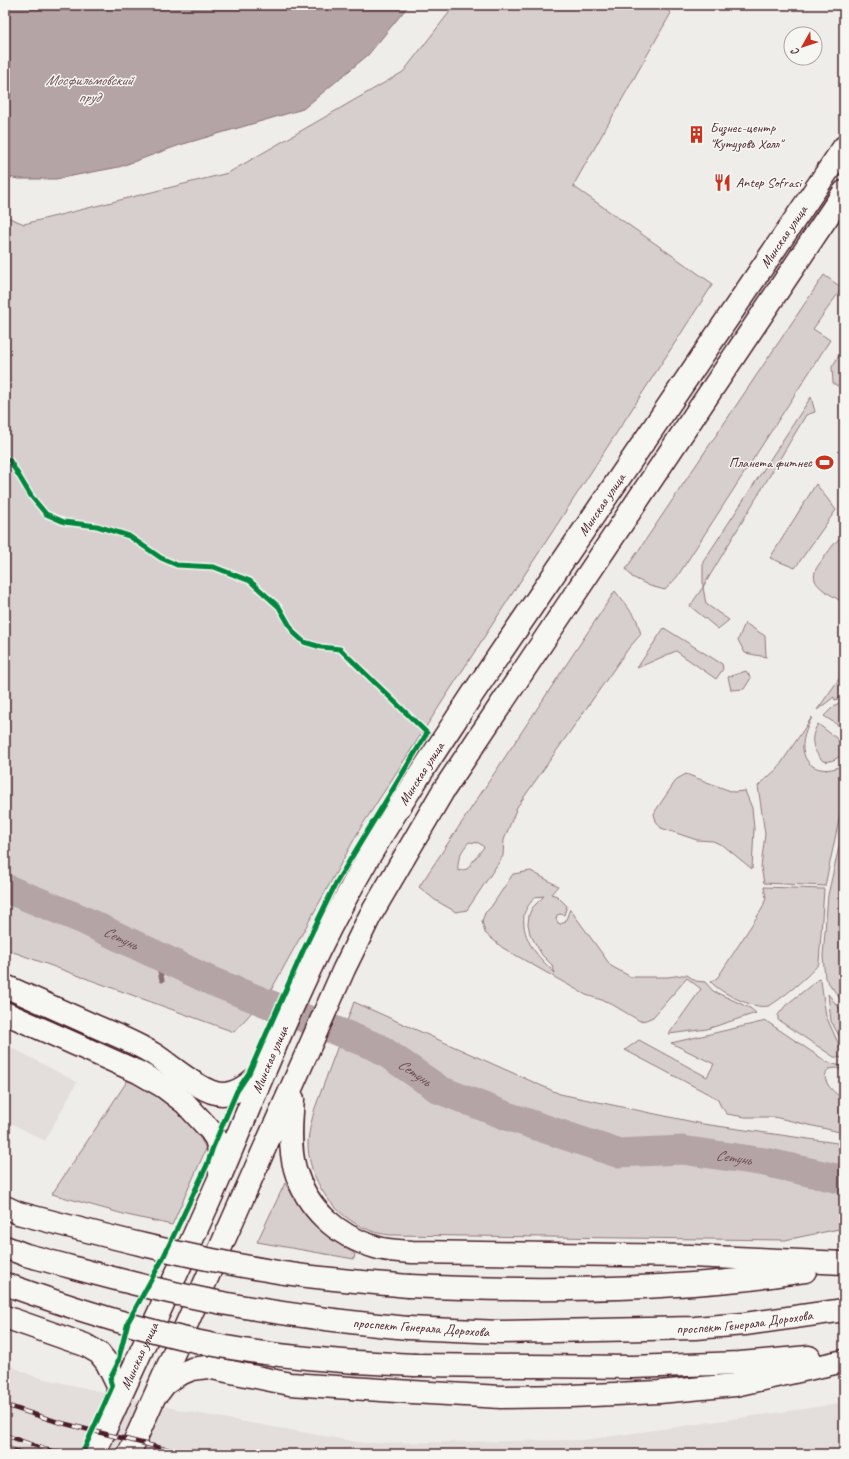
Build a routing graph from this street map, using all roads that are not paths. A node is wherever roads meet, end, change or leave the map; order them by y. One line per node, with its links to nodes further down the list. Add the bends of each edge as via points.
1 (844, 147): 5 (main road, Минская улица, via 417,777 347,895 316,956)
2 (844, 192): 6 (main road, Минская улица, via 443,791 370,916)
3 (5, 986): 5 (main road, via 123,1038 147,1051 200,1088 216,1093 237,1091 251,1082)
4 (5, 1013): 7 (main road, via 138,1072 164,1087 199,1116 216,1139 220,1154)
5 (267, 1065): 7 (main road, Минская улица)
6 (296, 1080): 10 (main road, via 290,1126 295,1168 303,1190 317,1212 332,1225 351,1238 376,1248 412,1252 691,1256); 17 (main road, Минская улица)
7 (220, 1176): 18 (main road, Минская улица)
8 (9, 1210): 11 (main road, bridge, via 135,1244 204,1259 273,1272 410,1286 485,1290 611,1288 739,1280)
9 (5, 1247): 13 (main road, проспект Генерала Дорохова, bridge, via 26,1255 188,1296 331,1321 408,1328 500,1332 695,1328 745,1324)
10 (844, 1263)
11 (844, 1266)
12 (5, 1284): 15 (main road, bridge, via 125,1324 200,1342 295,1357 415,1365 633,1367 740,1363)
13 (844, 1310)
14 (5, 1318): 18 (main road, via 85,1345 99,1353 118,1386)
15 (844, 1355)
16 (844, 1361): 17 (main road, via 735,1385 659,1392 501,1397 290,1384 207,1367 192,1369 178,1375 165,1384)
17 (155, 1397): 20 (main road, Минская улица)
18 (116, 1406): 19 (main road, Минская улица)
19 (94, 1454)
20 (130, 1454)

